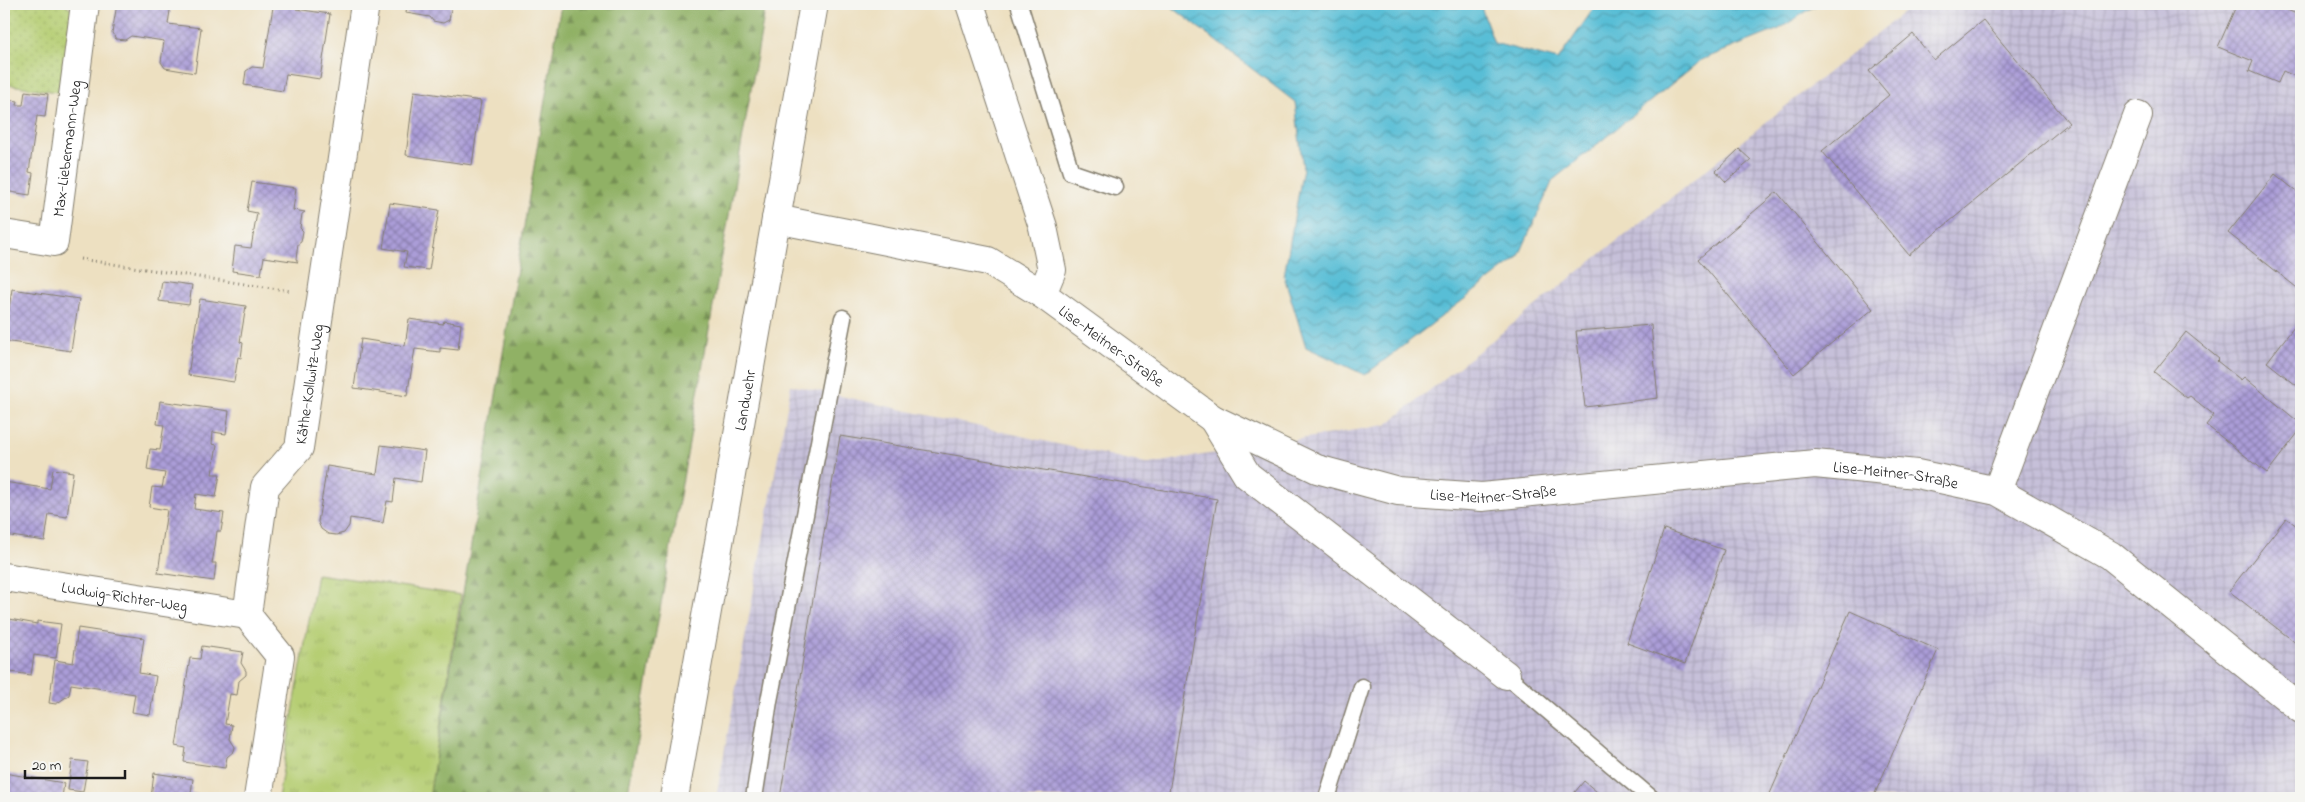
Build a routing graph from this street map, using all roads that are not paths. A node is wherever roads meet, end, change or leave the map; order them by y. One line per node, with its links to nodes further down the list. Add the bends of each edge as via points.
1 (85, 4): 9 (street, Max-Liebermann-Weg, via 54,242)
2 (365, 4): 15 (street, Käthe-Kollwitz-Weg, via 299,448 265,488)
3 (814, 4): 8 (street, Landwehr)
4 (970, 4): 10 (street, Lise-Meitner-Straße, via 1044,227 1052,270)
5 (1019, 4): 7 (lane, via 1071,172)
6 (2138, 115): 13 (street)
7 (1114, 187)
8 (776, 220): 10 (street, Lise-Meitner-Straße, via 988,261); 20 (street, Landwehr)
9 (4, 234)
10 (1042, 294): 12 (street, Lise-Meitner-Straße)
11 (843, 318): 21 (lane)
12 (1213, 419): 13 (street, Lise-Meitner-Straße, via 1317,469 1398,491 1482,496 1815,464 1917,474); 16 (street, via 1247,475)
13 (1997, 491): 18 (street, Lise-Meitner-Straße, via 2110,555)
14 (4, 577): 15 (street, Ludwig-Richter-Weg)
15 (246, 615): 19 (street, via 280,656)
16 (1506, 675): 23 (lane)
17 (1362, 687): 22 (lane)
18 (2301, 709)
19 (258, 798)
20 (674, 798)
21 (754, 798)
22 (1327, 798)
23 (1651, 798)

